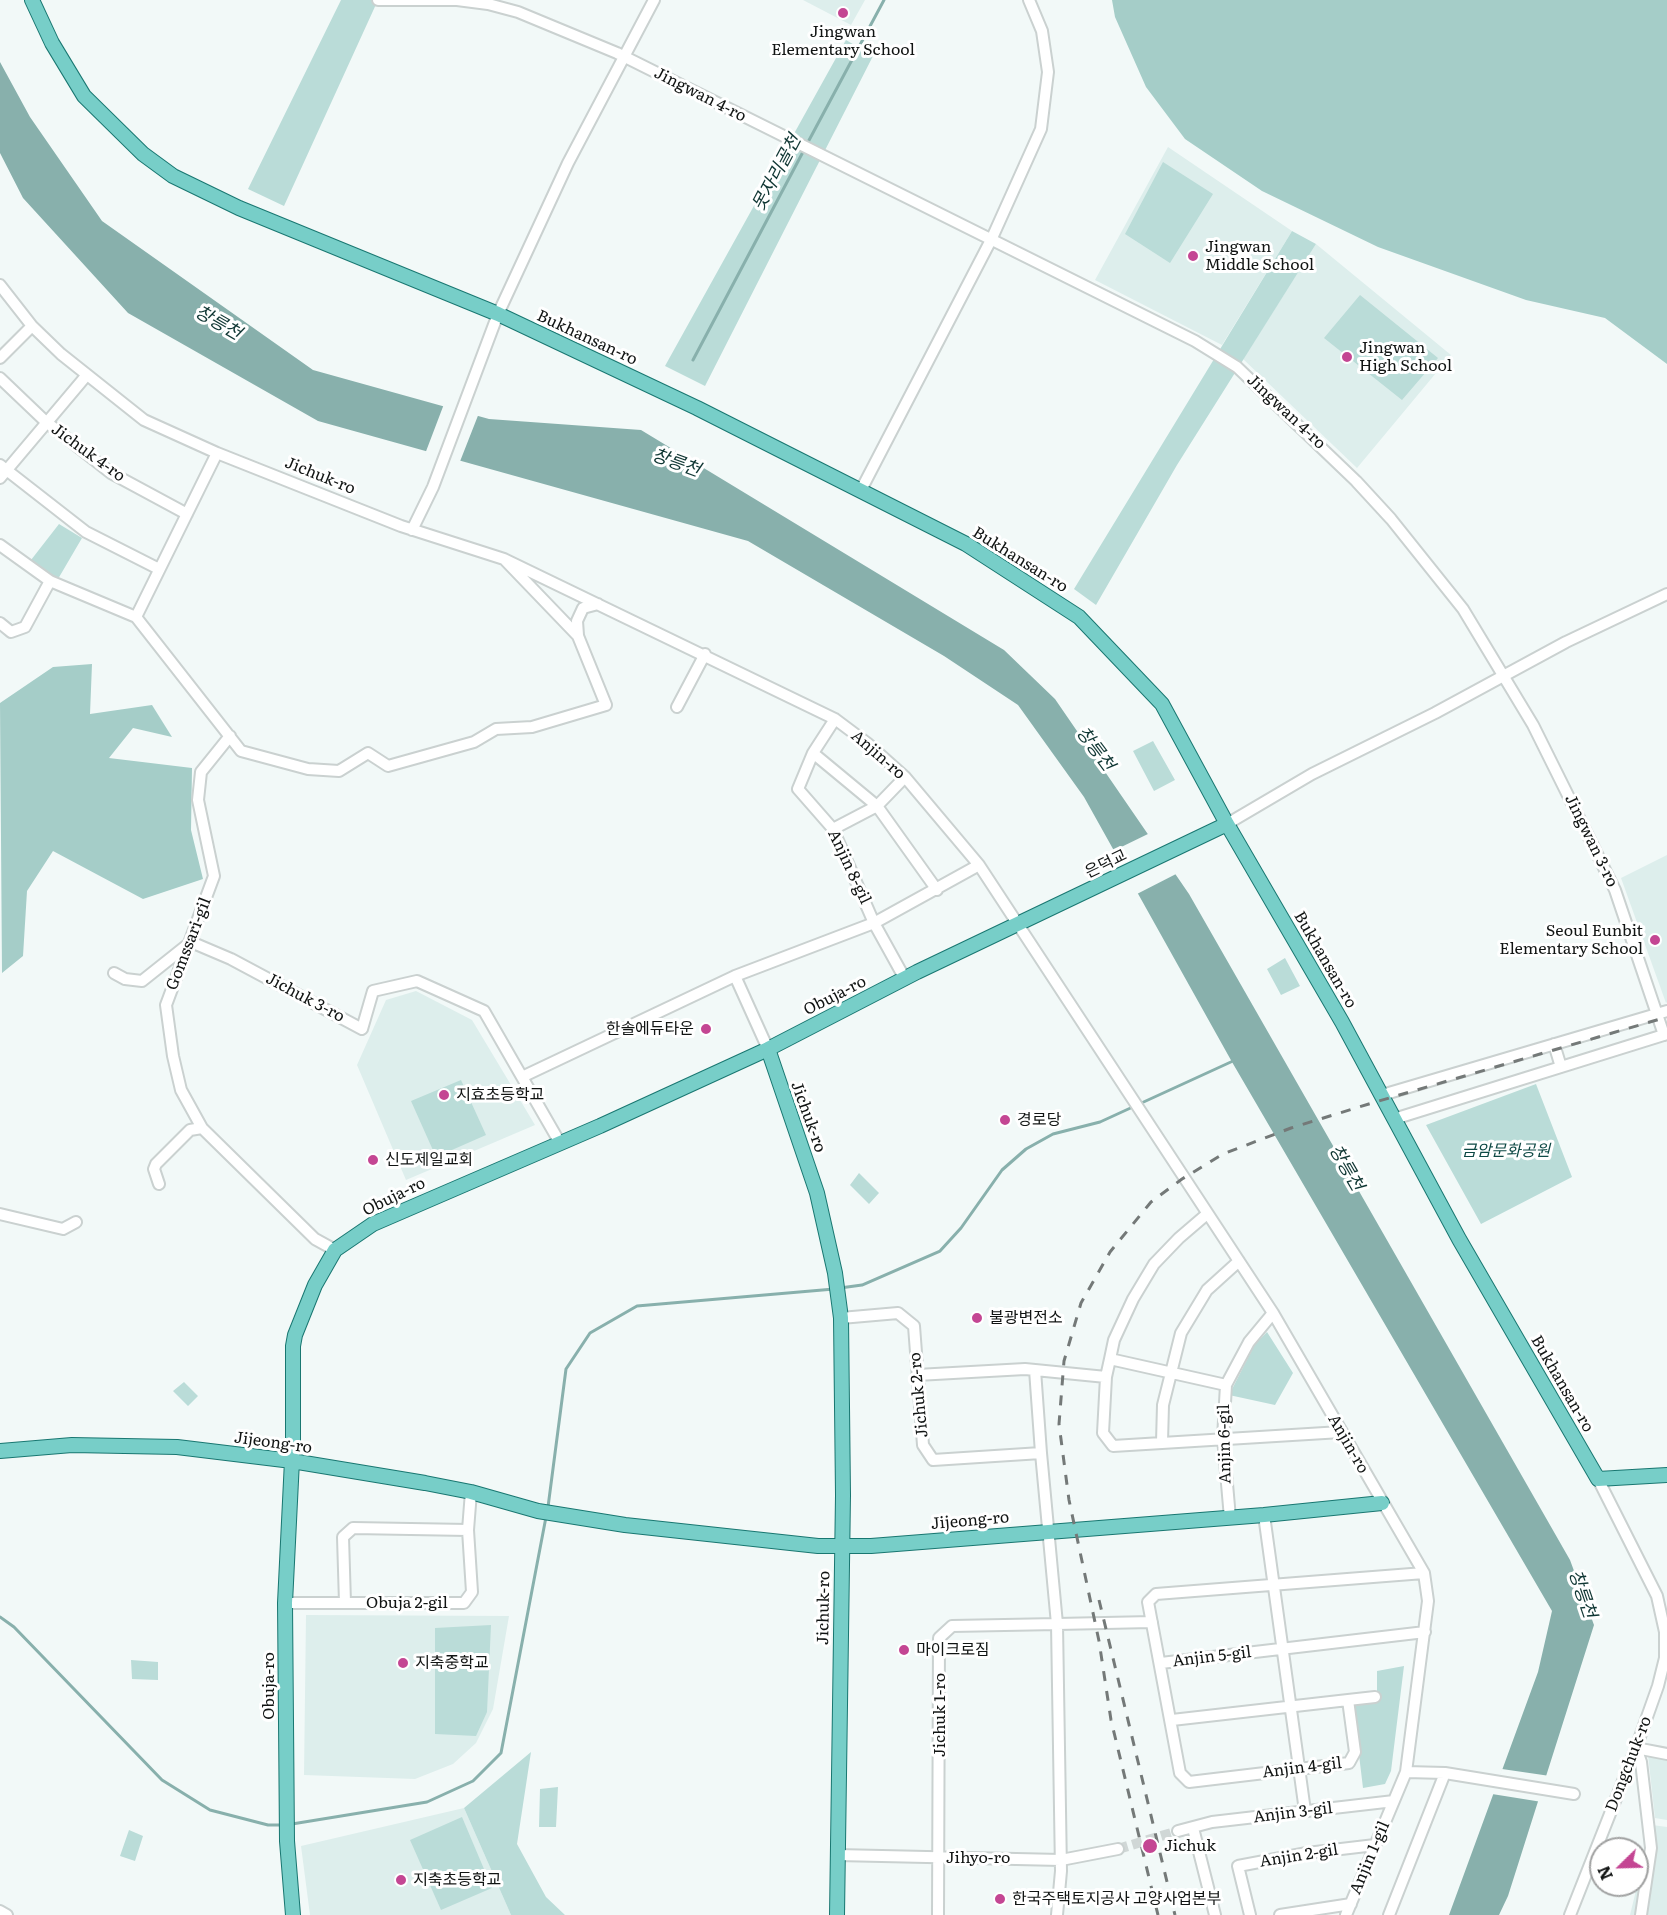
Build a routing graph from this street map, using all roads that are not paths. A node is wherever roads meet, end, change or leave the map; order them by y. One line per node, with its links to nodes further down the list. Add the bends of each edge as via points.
1 (33, 0): 8 (main road, Bukhansan-ro, via 52,43 84,96 143,154 173,176 239,208)
2 (378, 0): 5 (street, Jingwan 4-ro, via 488,4 518,12)
3 (654, 0): 5 (street)
4 (1029, 0): 6 (street, via 1042,31 1048,72 1041,129)
5 (625, 56): 6 (street, Jingwan 4-ro); 8 (street, via 568,163)
6 (992, 238): 16 (street); 29 (street, Jingwan 4-ro, via 1196,341 1237,367 1335,459 1391,519 1463,609)
7 (0, 285): 9 (street, Jichuk-ro)
8 (498, 314): 16 (main road, Bukhansan-ro); 18 (street, via 433,487)
9 (32, 326): 10 (street); 11 (street, Jichuk-ro)
10 (0, 358)
11 (86, 376): 13 (street); 14 (street, Jichuk-ro, via 144,420)
12 (0, 378): 13 (street, Jichuk 4-ro)
13 (45, 421): 15 (street); 17 (street, Jichuk 4-ro, via 111,472)
14 (217, 453): 17 (street); 18 (street, Jichuk-ro)
15 (2, 471): 21 (street, via 86,532)
16 (861, 490): 36 (main road, Bukhansan-ro, via 966,544 1079,616 1162,705)
17 (187, 514): 21 (street)
18 (412, 530): 20 (street, Jichuk-ro)
19 (0, 545): 22 (street)
20 (504, 559): 24 (street, Anjin-ro); 27 (street, Jichuk-ro)
21 (159, 569): 25 (street)
22 (50, 581): 25 (street); 26 (street, via 25,627 12,632)
23 (1667, 594): 29 (street)
24 (598, 604): 27 (street, via 584,608 577,621); 28 (street, Anjin-ro)
25 (136, 618): 32 (street)
26 (0, 624)
27 (578, 636): 32 (street, Jichuk-ro, via 606,705 532,727 496,729 474,742 388,766 368,753 339,771 308,769 241,751)
28 (705, 654): 30 (street); 31 (street, Anjin-ro)
29 (1504, 675): 36 (street, via 1312,774); 48 (street, Jingwan 3-ro, via 1615,890 1640,958)
30 (677, 707)
31 (835, 719): 33 (street, Anjin 8-gil); 34 (street, Anjin-ro)
32 (230, 736): 43 (street, Gomssari-gil, via 201,772 198,800 214,876)
33 (813, 753): 35 (street); 37 (street, Anjin 8-gil, via 798,789)
34 (905, 777): 35 (street); 38 (street, Anjin-ro)
35 (877, 806): 37 (street); 39 (street)
36 (1227, 824): 40 (main road, 은덕교); 54 (main road, Bukhansan-ro)
37 (833, 829): 41 (street, Anjin 8-gil)
38 (979, 865): 39 (street, Anjin 8-gil); 42 (street, Anjin-ro)
39 (937, 890): 41 (street, Anjin 8-gil)
40 (1053, 908): 42 (main road, Obuja-ro)
41 (874, 923): 45 (street, Anjin 8-gil); 46 (street, Anjin 8-gil)
42 (1018, 925): 46 (main road, Obuja-ro); 60 (street, Anjin-ro)
43 (191, 942): 44 (street, via 142,981); 53 (street, Jichuk 3-ro, via 362,1029 373,991 417,981 484,1011); 56 (street, Gomssari-gil, via 166,1005 182,1090)
44 (114, 973)
45 (735, 976): 51 (street, Jichuk-ro); 53 (street)
46 (905, 979): 51 (main road, Obuja-ro)
47 (1667, 1011): 48 (street)
48 (1655, 1015): 49 (street, Jingwan 3-ro); 50 (street)
49 (1666, 1034): 52 (street, Jingwan 3-ro)
50 (1554, 1044): 52 (street); 54 (street)
51 (768, 1049): 57 (main road, Obuja-ro); 65 (main road, Jichuk-ro, via 814,1183)
52 (1561, 1067): 55 (street, Jingwan 3-ro)
53 (524, 1076): 57 (street, Jichuk 3-ro)
54 (1382, 1095): 55 (main road, Bukhansan-ro)
55 (1394, 1119): 79 (main road, Bukhansan-ro)
56 (202, 1128): 58 (street, via 190,1130 156,1164); 62 (street, Gomssari-gil, via 315,1239)
57 (560, 1143): 62 (main road, Obuja-ro, via 373,1224)
58 (159, 1184)
59 (0, 1214): 61 (street, via 63,1229)
60 (1207, 1214): 63 (street, Anjin-ro); 66 (street, via 1154,1264 1114,1340)
61 (76, 1222)
62 (335, 1250): 77 (main road, Obuja-ro, via 315,1285 295,1335)
63 (1239, 1261): 64 (street, Anjin-ro); 68 (street, via 1207,1290 1181,1333)
64 (1273, 1314): 71 (street, Anjin 6-gil, via 1249,1342); 72 (street, Anjin-ro)
65 (841, 1318): 69 (street, Jichuk 2-ro, via 898,1313 914,1326); 86 (main road, Jichuk-ro)
66 (1110, 1359): 68 (street); 70 (street)
67 (1035, 1370): 69 (street); 70 (street); 76 (street)
68 (1170, 1371): 71 (street); 74 (street, via 1162,1405)
69 (918, 1375): 76 (street, Jichuk 2-ro, via 923,1445 933,1460)
70 (1106, 1377): 74 (street, via 1103,1433 1113,1446)
71 (1226, 1385): 73 (street, Anjin 6-gil)
72 (1341, 1432): 73 (street); 81 (street, Anjin-ro)
73 (1223, 1438): 74 (street); 83 (street, Anjin 6-gil)
74 (1162, 1442)
75 (0, 1450): 77 (main road, Jijeong-ro, via 72,1445 177,1447)
76 (1041, 1453): 85 (street)
77 (292, 1461): 80 (main road, Jijeong-ro); 89 (main road, Obuja-ro)
78 (1667, 1475): 79 (main road)
79 (1598, 1479): 100 (street, Dongchuk-ro, via 1657,1596 1665,1632 1665,1658 1658,1686)
80 (471, 1492): 84 (street, Obuja 2-gil); 86 (main road, Jijeong-ro, via 538,1511 642,1527)
81 (1382, 1503): 82 (main road, Jijeong-ro); 87 (street, Anjin-ro)
82 (1264, 1515): 83 (main road, Jijeong-ro); 88 (street)
83 (1230, 1518): 85 (main road, Jijeong-ro)
84 (468, 1530): 90 (street, Obuja 2-gil, via 353,1528 342,1537); 90 (street, Obuja 2-gil, via 472,1592 464,1604)
85 (1047, 1530): 86 (main road, Jijeong-ro); 92 (street)
86 (842, 1546): 112 (main road, Jichuk-ro)
87 (1424, 1573): 88 (street, Anjin 5-gil); 93 (street, Anjin-ro, via 1428,1601)
88 (1274, 1585): 91 (street, Anjin 5-gil, via 1156,1594 1148,1602); 94 (street)
89 (285, 1603): 90 (street, Obuja 2-gil); 118 (main road, Obuja-ro, via 286,1811)
90 (345, 1603)
91 (1152, 1622): 92 (street, Jichuk 1-ro); 95 (street, Anjin 5-gil)
92 (1057, 1624): 113 (street, Jichuk 1-ro, via 952,1626 939,1638); 114 (street)
93 (1425, 1632): 94 (street, Anjin 5-gil); 103 (street, Anjin-ro)
94 (1282, 1648): 95 (street, Anjin 5-gil); 98 (street)
95 (1161, 1663): 99 (street)
96 (1374, 1697): 97 (street)
97 (1348, 1700): 98 (street); 102 (street, Anjin 4-gil, via 1355,1752 1349,1763)
98 (1291, 1707): 99 (street); 102 (street)
99 (1172, 1720): 102 (street, Anjin 4-gil, via 1180,1773 1189,1782)
100 (1636, 1748): 101 (street); 127 (street, Dongchuk-ro); 128 (street, via 1651,1848)
101 (1667, 1754)
102 (1299, 1768): 107 (street)
103 (1406, 1772): 104 (street); 106 (street, Anjin-ro)
104 (1445, 1773): 105 (street); 126 (street)
105 (1569, 1794)
106 (1394, 1801): 107 (street, Anjin 3-gil); 110 (street, Anjin 1-gil)
107 (1305, 1811): 108 (street, Anjin 3-gil, via 1212,1822)
108 (1193, 1828): 109 (street); 122 (street)
109 (1178, 1832)
110 (1375, 1845): 115 (street, Anjin 1-gil); 123 (street, Anjin 2-gil, via 1238,1866)
111 (1118, 1849): 114 (street, Jihyo-ro)
112 (837, 1855): 113 (street, Jihyo-ro); 119 (main road, Jichuk-ro)
113 (938, 1858): 114 (street, Jihyo-ro); 120 (street, Jichuk 1-ro)
114 (1061, 1860): 121 (street)
115 (1351, 1904): 124 (street); 125 (street, Anjin 1-gil)
116 (0, 1911): 117 (street)
117 (7, 1915)
118 (293, 1915)
119 (837, 1915)
120 (938, 1915)
121 (1057, 1915)
122 (1215, 1915)
123 (1251, 1915)
124 (1280, 1915)
125 (1346, 1915)
126 (1389, 1915)
127 (1570, 1915)
128 (1641, 1915)

